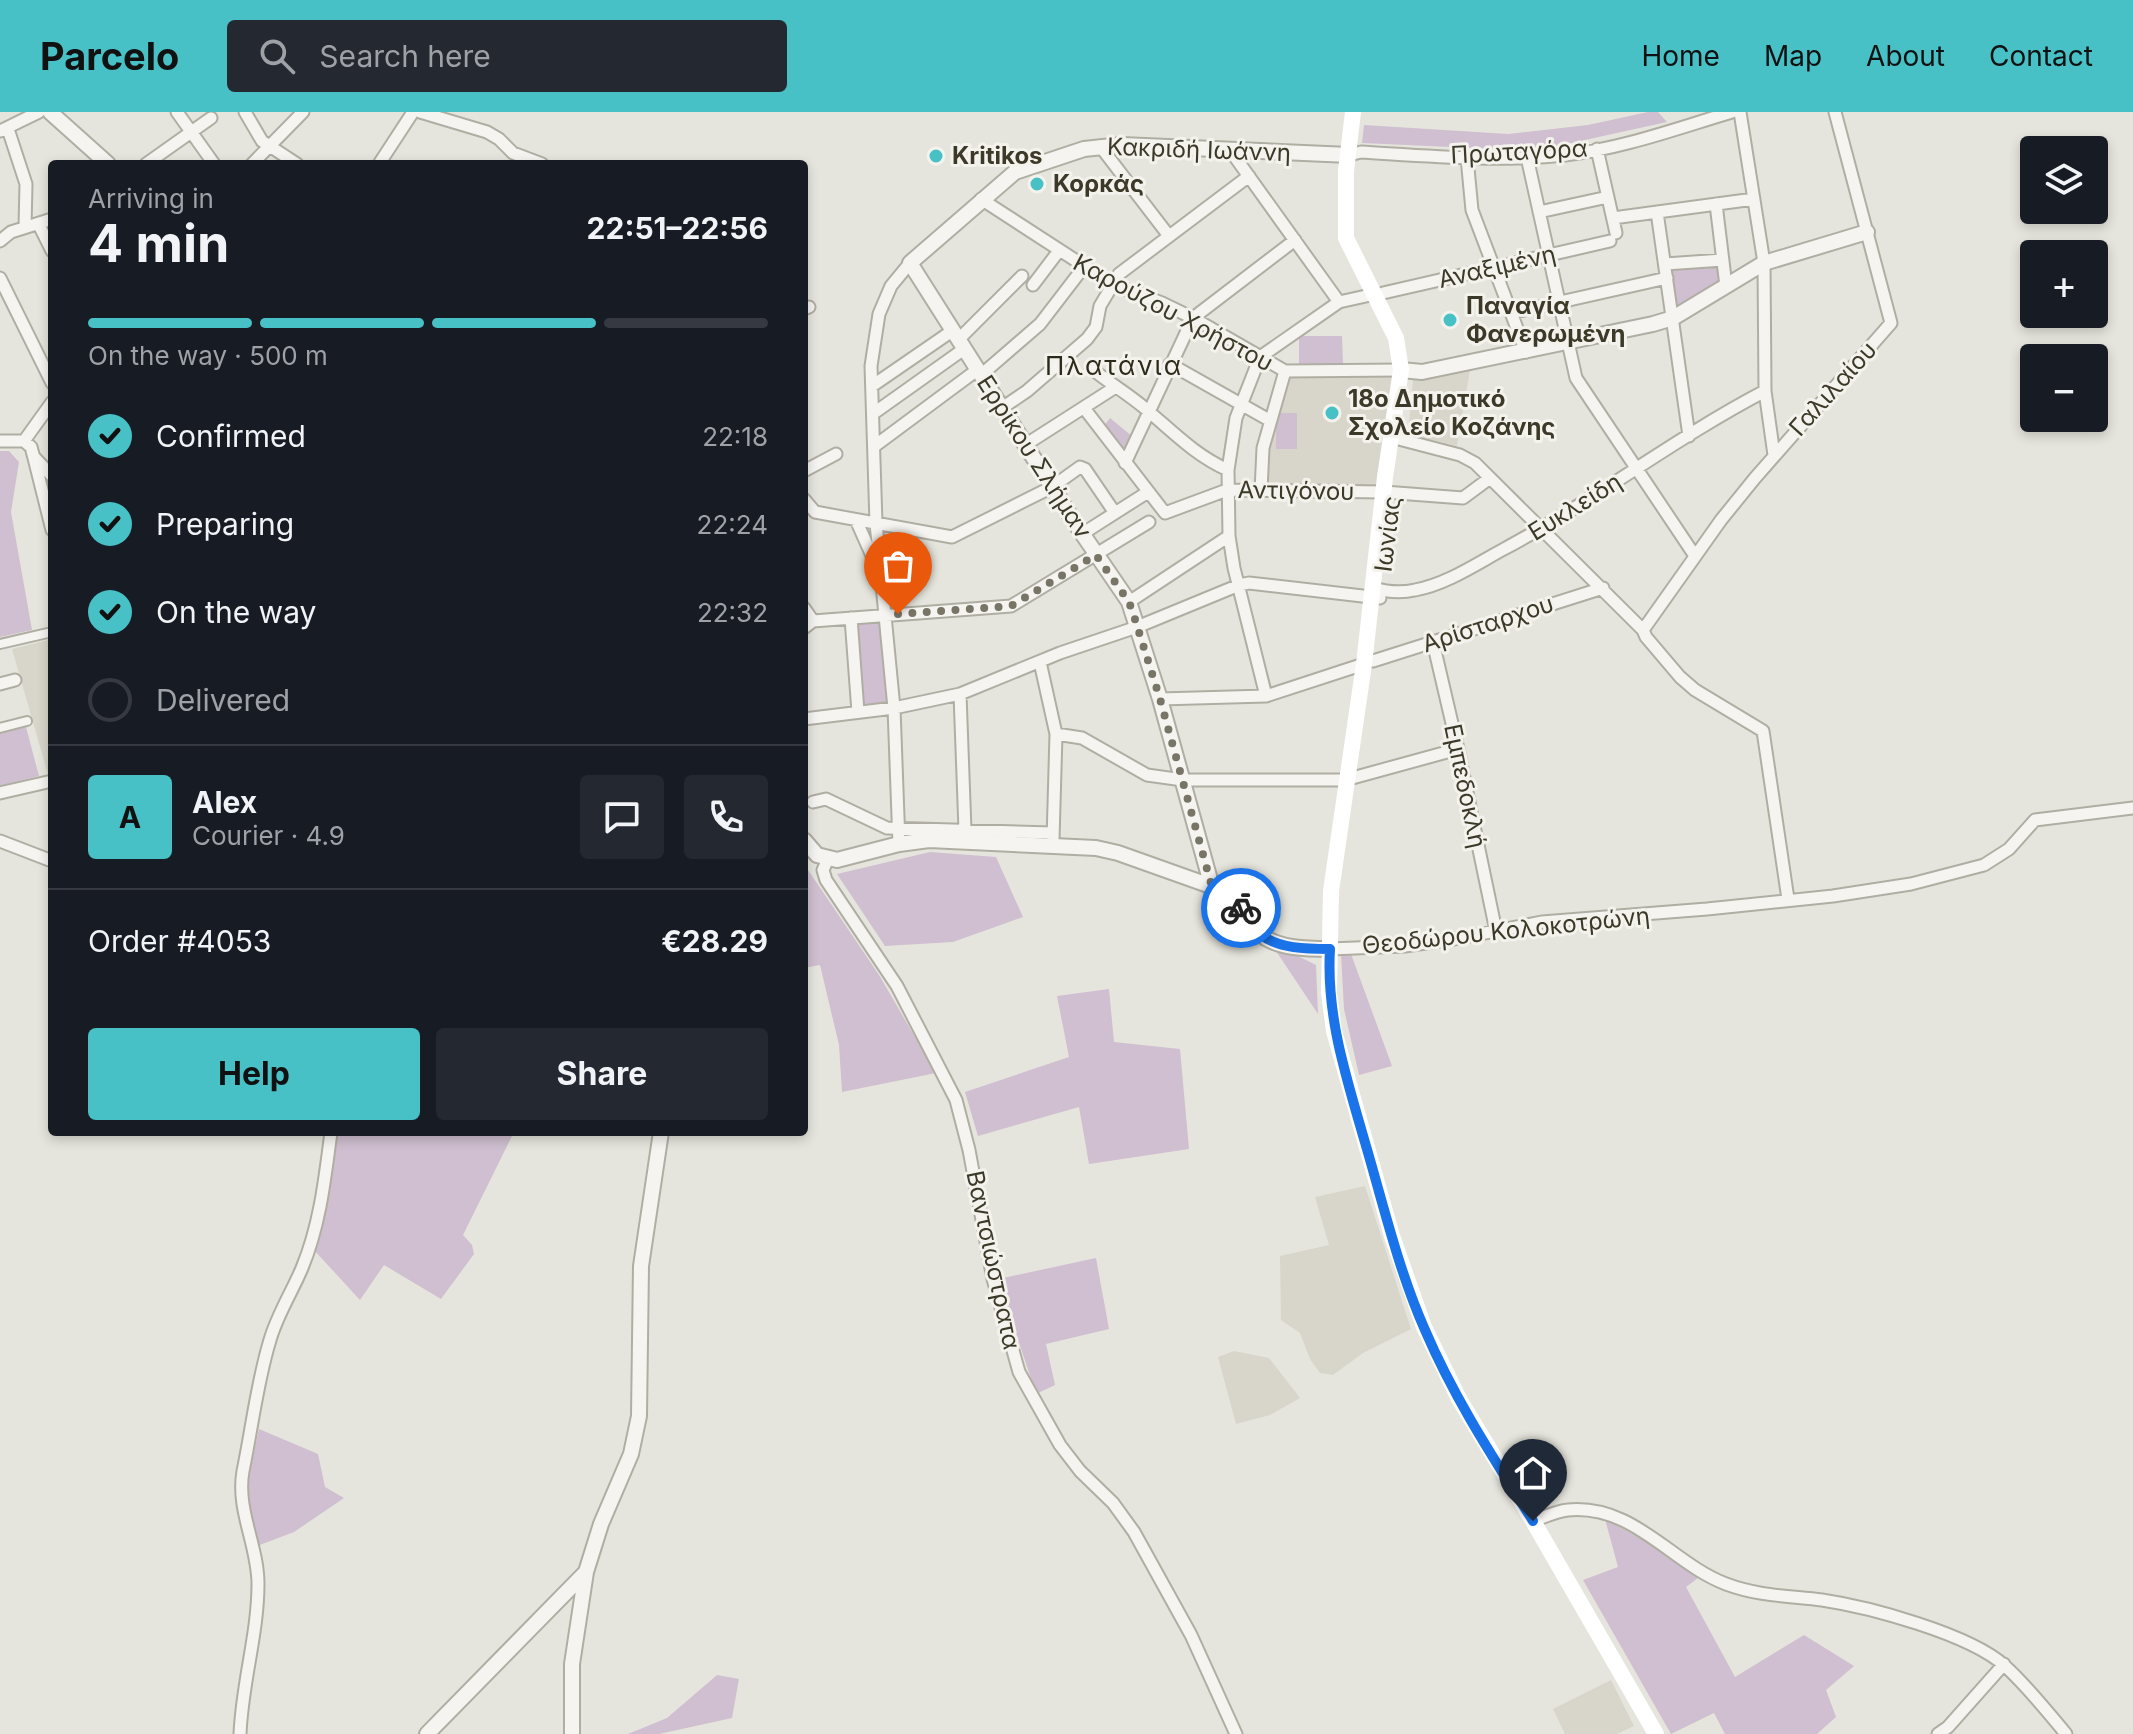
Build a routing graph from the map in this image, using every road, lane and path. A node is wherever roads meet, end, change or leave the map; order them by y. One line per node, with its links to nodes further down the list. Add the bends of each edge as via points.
1 (39, 112): 13 (street)
2 (50, 112): 23 (street)
3 (177, 112): 14 (street)
4 (245, 112): 15 (street)
5 (303, 112): 15 (street)
6 (413, 112): 28 (street)
7 (420, 112): 20 (street, via 487,132)
8 (1353, 112): 17 (main road, Ιωνίας)
9 (1732, 112): 18 (street, Πρωταγόρα)
10 (1740, 112): 34 (street)
11 (1835, 112): 42 (street, Γαλιλαίου)
12 (211, 118): 14 (street)
13 (4, 130): 41 (street, via 26,184)
14 (191, 132): 24 (street); 25 (street)
15 (269, 146): 26 (street); 27 (street)
16 (1100, 146): 19 (street, Κακριδή Ιωάννη); 33 (street, Κακριδή Ιωάννη, via 1015,172); 43 (street)
17 (1350, 148): 19 (street, Κακριδή Ιωάννη); 22 (street, Πρωταγόρα); 61 (main road, Ιωνίας, via 1354,236)
18 (1597, 149): 21 (street, Πρωταγόρα); 32 (street)
19 (1230, 150): 31 (street)
20 (513, 153): 29 (street); 30 (street)
21 (1527, 157): 22 (street, Πρωταγόρα); 36 (street)
22 (1467, 158): 54 (street, via 1472,210)
23 (104, 160)
24 (152, 160)
25 (211, 160)
26 (259, 160)
27 (291, 160)
28 (382, 160)
29 (508, 160)
30 (531, 160)
31 (1249, 176): 43 (street); 44 (street)
32 (1608, 197): 36 (street); 38 (street)
33 (981, 199): 47 (street, Καρούζου Χρήστου); 50 (street, Κακριδή Ιωάννη)
34 (1754, 199): 35 (street); 51 (street)
35 (1716, 204): 37 (street); 49 (street)
36 (1539, 212): 48 (street)
37 (1657, 212): 38 (street); 52 (street)
38 (1613, 218): 48 (street, Αναξιμένη, via 1613,237)
39 (48, 221): 40 (street)
40 (39, 225): 41 (street); 46 (street)
41 (25, 227): 45 (street)
42 (1867, 232): 51 (street); 94 (street, Γαλιλαίου, via 1891,323)
43 (1169, 236): 58 (street)
44 (1295, 240): 62 (street); 65 (street)
45 (0, 241)
46 (48, 243)
47 (1058, 252): 53 (street, Καρούζου Χρήστου); 59 (street)
48 (1549, 255): 54 (street, Αναξιμένη); 63 (street)
49 (1723, 260): 52 (street); 60 (street)
50 (910, 263): 67 (street, Ερρίκου Σλήμαν); 77 (street, Κακριδή Ιωάννη, via 891,286 879,314)
51 (1764, 263): 60 (street); 79 (street)
52 (1665, 264): 57 (street)
53 (1083, 268): 58 (street, Καρούζου Χρήστου); 75 (street, via 1040,324)
54 (1493, 268): 61 (street, Αναξιμένη); 64 (street)
55 (1022, 276): 67 (street)
56 (0, 278): 76 (street)
57 (1667, 278): 63 (street); 66 (street)
58 (1112, 284): 65 (street, Καρούζου Χρήστου); 82 (street, via 1087,339)
59 (1033, 285)
60 (1726, 286): 66 (street)
61 (1379, 294): 62 (street, Αναξιμένη); 74 (main road, Ιωνίας, via 1405,339)
62 (1339, 302): 70 (street)
63 (1560, 302): 64 (street); 68 (street)
64 (1511, 313): 69 (street)
65 (1193, 318): 70 (street, Καρούζου Χρήστου); 71 (street)
66 (1673, 318): 68 (street); 87 (street)
67 (958, 340): 75 (street, Ερρίκου Σλήμαν); 77 (street); 85 (street)
68 (1569, 343): 69 (street); 97 (street, via 1580,386)
69 (1526, 352): 74 (street)
70 (1260, 357): 73 (street, Καρούζου Χρήστου); 80 (street)
71 (1170, 364): 80 (street); 84 (street)
72 (1091, 368): 78 (street)
73 (1285, 371): 74 (street); 86 (street)
74 (1406, 371): 88 (main road, Ιωνίας)
75 (979, 372): 82 (street, Ερρίκου Σλήμαν); 91 (street)
76 (48, 375)
77 (872, 386): 85 (street, Κακριδή Ιωάννη)
78 (1114, 388): 83 (street); 84 (street)
79 (1765, 391): 87 (street, Ευκλείδη); 94 (street)
80 (1240, 404): 86 (street); 99 (street)
81 (48, 408): 90 (street)
82 (1002, 408): 92 (street, Ερρίκου Σλήμαν)
83 (1084, 408): 92 (street); 96 (street)
84 (1149, 411): 96 (street); 99 (street, via 1194,451)
85 (874, 413): 91 (street, Κακριδή Ιωάννη)
86 (1269, 420): 105 (street)
87 (1689, 436): 97 (street, Ευκλείδη)
88 (1396, 438): 101 (street, via 1468,457); 107 (main road, Ιωνίας)
89 (0, 441): 90 (street)
90 (24, 441): 95 (street)
91 (876, 445): 112 (street, Κακριδή Ιωάννη)
92 (1025, 445): 103 (street, Ερρίκου Σλήμαν)
93 (836, 454): 98 (street)
94 (1774, 455): 117 (street, Γαλιλαίου)
95 (34, 458): 100 (street); 102 (street)
96 (1125, 463): 106 (street)
97 (1638, 467): 113 (street, Ευκλείδη); 117 (street)
98 (808, 469)
99 (1228, 470): 104 (street)
100 (48, 472)
101 (1490, 478): 107 (street, Αντιγόνου, via 1463,498); 113 (street)
102 (47, 487)
103 (1052, 487): 109 (street, via 1083,467); 112 (street, via 952,537); 114 (street, Ερρίκου Σλήμαν)
104 (1227, 490): 105 (street, Αντιγόνου); 106 (street, Αντιγόνου, via 1165,513); 115 (street)
105 (1261, 491): 107 (street, Αντιγόνου)
106 (1148, 492): 109 (street)
107 (1388, 493): 121 (main road, Ιωνίας)
108 (808, 504): 110 (street, via 815,512)
109 (1115, 513): 114 (street)
110 (856, 520): 112 (street); 118 (street)
111 (1149, 522): 116 (street)
112 (876, 523): 118 (street, Κακριδή Ιωάννη)
113 (1542, 529): 120 (street); 121 (street, Ευκλείδη, via 1432,585)
114 (1082, 534): 116 (street, Ερρίκου Σλήμαν)
115 (1229, 536): 119 (street); 122 (street)
116 (1096, 555): 122 (street, Ερρίκου Σλήμαν); 123 (street, via 1011,606)
117 (1695, 556): 127 (street, Γαλιλαίου)
118 (882, 577): 123 (street, Κακριδή Ιωάννη)
119 (1239, 585): 121 (street, Ευκλείδη); 126 (street); 136 (street)
120 (1603, 588): 127 (street); 129 (street, Αρίσταρχου)
121 (1377, 593): 132 (main road, Ιωνίας)
122 (1129, 602): 126 (street, Ερρίκου Σλήμαν)
123 (886, 615): 124 (street); 138 (street, Κακριδή Ιωάννη)
124 (851, 618): 125 (street); 139 (street)
125 (808, 625)
126 (1137, 627): 131 (street); 137 (street, Ερρίκου Σλήμαν)
127 (1643, 630): 160 (street, via 1695,690 1763,731)
128 (48, 633): 130 (street)
129 (1433, 642): 132 (street, Αρίσταρχου); 144 (street, Εμπεδοκλή)
130 (0, 644)
131 (1040, 662): 135 (street); 143 (street)
132 (1368, 662): 136 (street, Αρίσταρχου); 145 (main road, Ιωνίας)
133 (15, 680): 134 (street)
134 (0, 684)
135 (960, 694): 138 (street); 152 (street)
136 (1266, 696): 137 (street, Αρίσταρχου)
137 (1160, 699): 146 (street, Ερρίκου Σλήμαν)
138 (894, 708): 139 (street); 151 (street, Κακριδή Ιωάννη)
139 (858, 712): 140 (street)
140 (808, 718)
141 (27, 721): 142 (street)
142 (0, 728)
143 (1056, 734): 146 (street, via 1082,738 1147,775); 153 (street)
144 (1458, 749): 145 (street); 161 (street, Εμπεδοκλή)
145 (1350, 779): 146 (street); 162 (main road, Ιωνίας)
146 (1183, 780): 159 (street, Ερρίκου Σλήμαν)
147 (48, 782): 148 (street)
148 (0, 793)
149 (813, 802): 151 (street, via 826,799 887,828)
150 (2133, 808): 160 (street, Θεοδώρου Κολοκοτρώνη, via 2035,820 2009,849 1972,869 1937,879 1863,893)
151 (899, 827): 152 (street); 155 (street, Κακριδή Ιωάννη)
152 (965, 830): 153 (street)
153 (1053, 839): 155 (street, Θεοδώρου Κολοκοτρώνη); 159 (street, Θεοδώρου Κολοκοτρώνη, via 1118,853)
154 (0, 841): 157 (street)
155 (899, 844): 158 (street, Θεοδώρου Κολοκοτρώνη)
156 (808, 845): 158 (street)
157 (48, 859)
158 (828, 859): 171 (street, Βαντσιώστρατα, via 826,880 897,986 956,1100 993,1279 1019,1372 1060,1445 1134,1532 1191,1635)
159 (1212, 887): 162 (street, Θεοδώρου Κολοκοτρώνη, via 1233,898 1261,934 1295,947)
160 (1788, 899): 161 (street, Θεοδώρου Κολοκοτρώνη)
161 (1496, 931): 162 (street, Θεοδώρου Κολοκοτρώνη, via 1405,946)
162 (1330, 949): 165 (main road, Ιωνίας, via 1330,1006 1341,1059 1424,1327 1459,1399)
163 (330, 1136): 168 (street, via 315,1227 271,1336 243,1474 242,1503 258,1580)
164 (660, 1136): 166 (street, via 641,1266 639,1416 631,1454)
165 (1533, 1521): 167 (street, via 1567,1510 1600,1512 1624,1520 1723,1583 1757,1594 1820,1600 1876,1613 1955,1638); 172 (main road, Ιωνίας)
166 (586, 1572): 169 (street); 170 (street, via 572,1664)
167 (2004, 1664): 173 (street); 174 (street)
168 (240, 1734)
169 (427, 1734)
170 (572, 1734)
171 (1236, 1734)
172 (1656, 1734)
173 (1938, 1734)
174 (2066, 1734)

